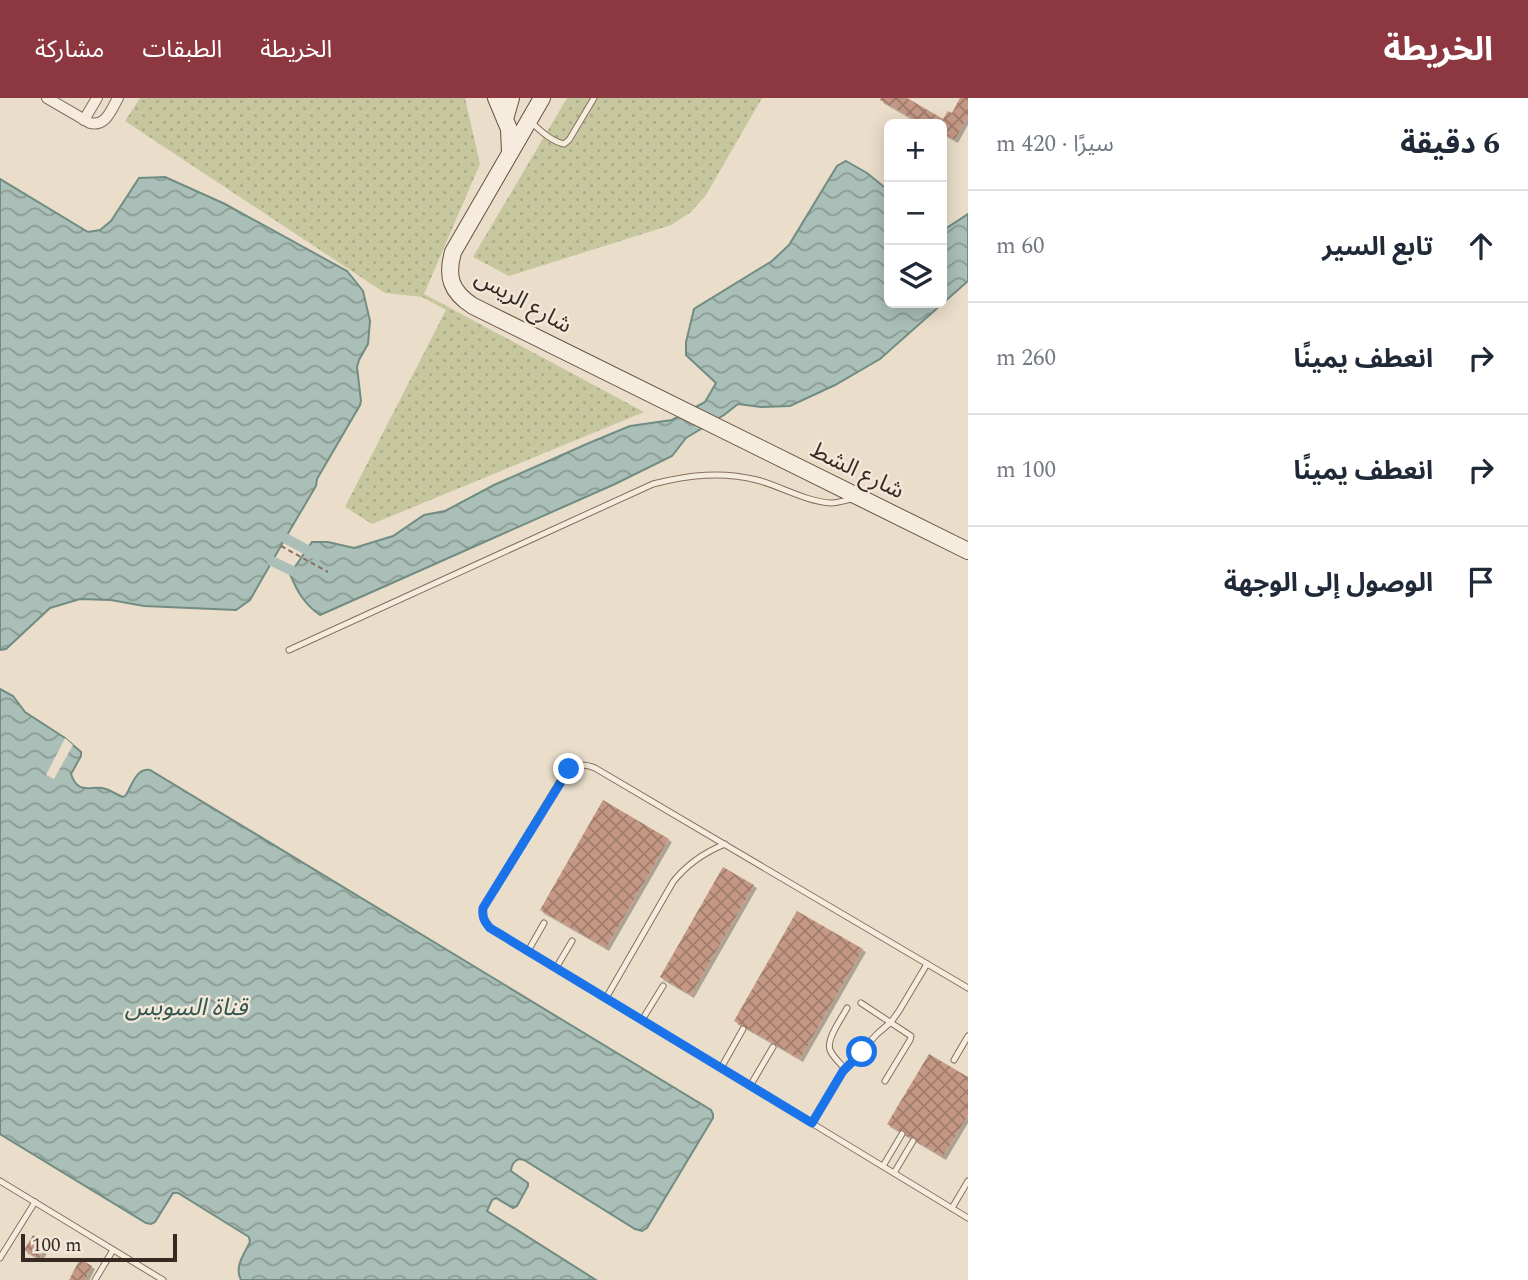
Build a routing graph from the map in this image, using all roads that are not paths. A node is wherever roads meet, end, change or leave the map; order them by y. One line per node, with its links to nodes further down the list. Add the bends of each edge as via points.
1 (47, 98): 9 (street)
2 (97, 98): 9 (street)
3 (118, 98): 9 (street, via 102,123)
4 (496, 98): 8 (street)
5 (511, 98): 8 (street)
6 (542, 98): 10 (street, شارع الريس)
7 (594, 98): 10 (lane, via 567,143 545,135)
8 (505, 118): 11 (street)
9 (84, 120)
10 (529, 120): 11 (street, شارع الريس)
11 (510, 152): 12 (street, شارع الريس, via 453,252 449,273 457,293 473,306)
12 (725, 431): 13 (street, شارع الشط)
13 (859, 498): 14 (street, شارع الشط); 15 (lane, via 832,503 754,479 715,474 653,484)
14 (968, 551)
15 (289, 650)
16 (724, 844): 19 (lane, via 595,768 586,764 569,769 483,908 490,928); 20 (lane); 24 (lane, via 695,859 673,882)
17 (544, 923): 19 (lane)
18 (572, 941): 21 (lane)
19 (528, 951): 21 (lane)
20 (927, 964): 23 (lane); 28 (lane)
21 (556, 968): 24 (lane)
22 (663, 986): 27 (lane)
23 (968, 988)
24 (606, 999): 27 (lane)
25 (861, 1003): 28 (lane)
26 (847, 1008): 34 (lane, via 829,1046)
27 (642, 1020): 33 (lane)
28 (891, 1022): 34 (lane); 35 (lane, via 911,1037)
29 (743, 1029): 33 (lane)
30 (968, 1036): 32 (lane)
31 (773, 1046): 36 (lane)
32 (954, 1060)
33 (721, 1068): 36 (lane)
34 (845, 1069): 37 (lane)
35 (885, 1081)
36 (750, 1086): 37 (lane)
37 (812, 1123): 40 (lane)
38 (902, 1134): 40 (lane)
39 (913, 1141): 41 (lane)
40 (883, 1166): 41 (lane)
41 (894, 1173): 45 (lane)
42 (0, 1181): 44 (lane)
43 (968, 1181): 45 (lane)
44 (35, 1202): 47 (lane); 48 (lane)
45 (952, 1208): 46 (lane)
46 (968, 1218)
47 (113, 1250): 49 (lane); 50 (lane)
48 (0, 1258)
49 (96, 1280)
50 (163, 1280)

